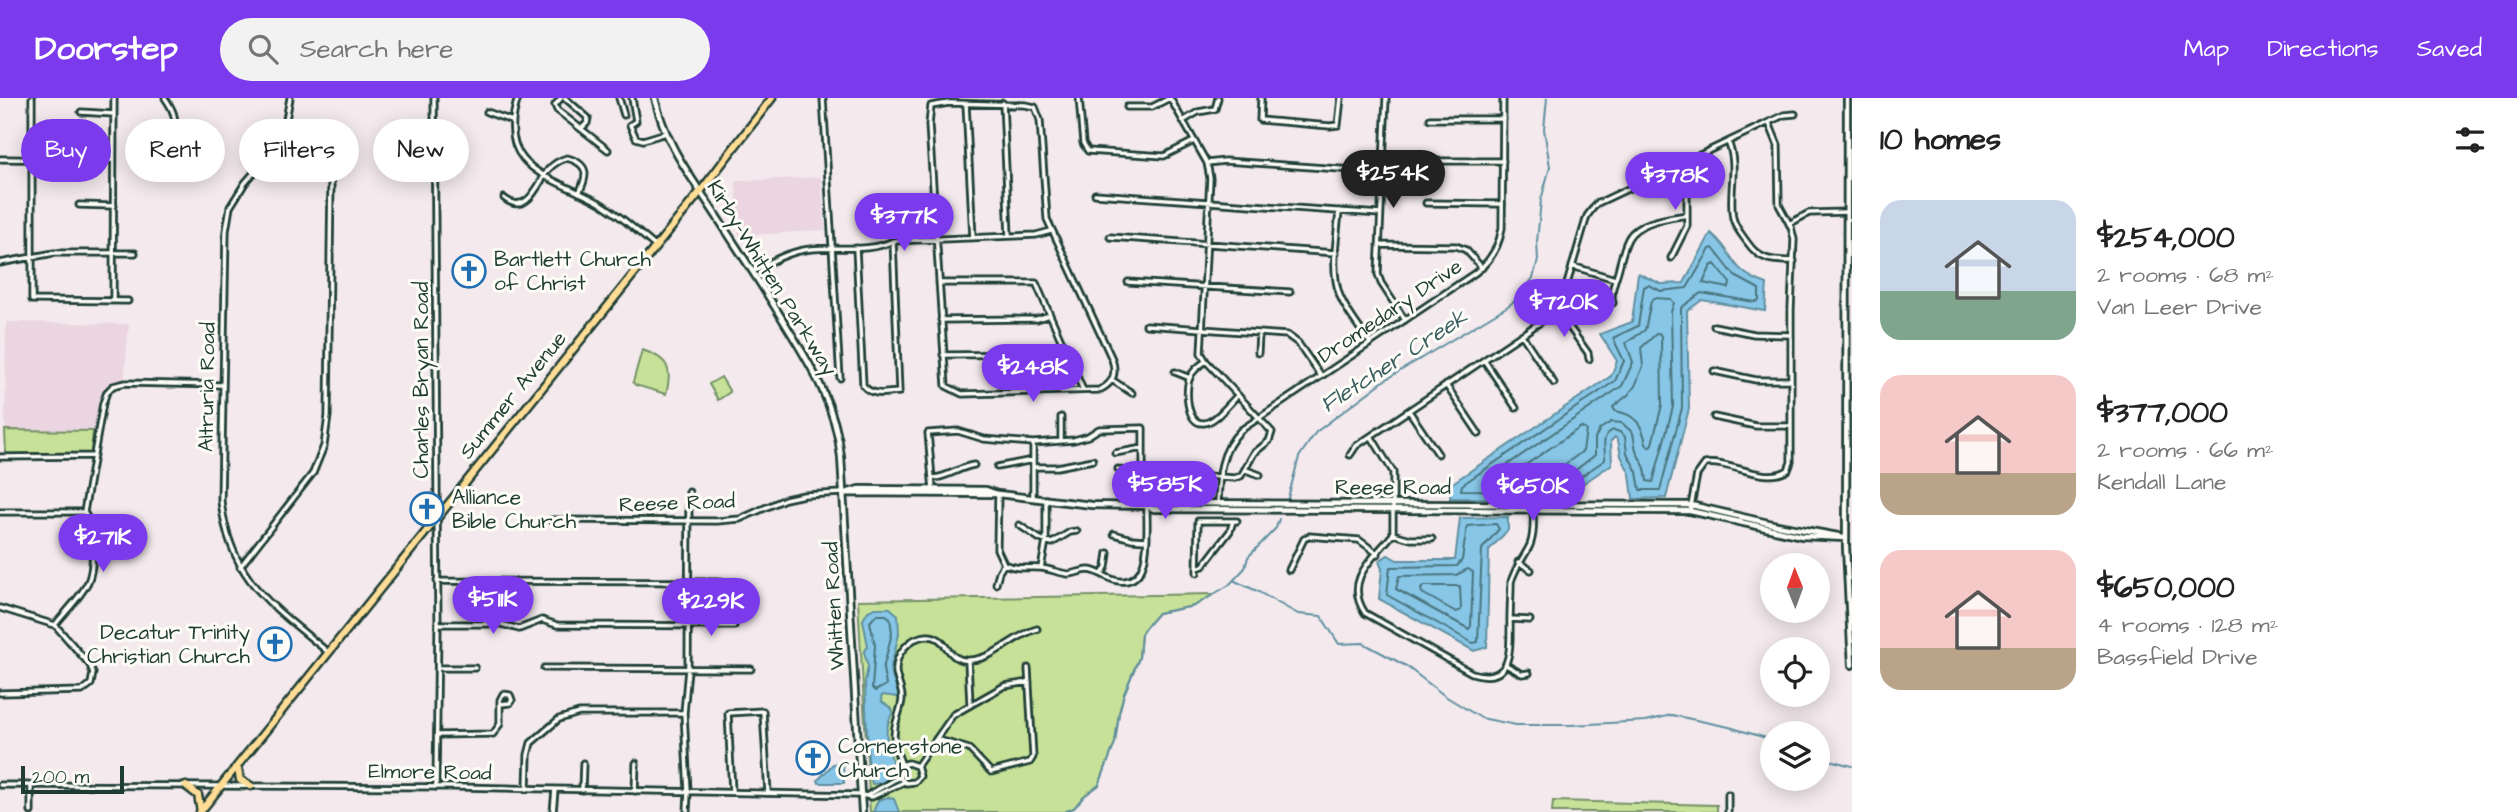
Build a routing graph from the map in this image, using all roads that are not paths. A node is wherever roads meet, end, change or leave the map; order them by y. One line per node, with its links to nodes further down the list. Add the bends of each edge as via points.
1 (32, 98): 28 (street)
2 (114, 98): 26 (street)
3 (165, 98): 29 (street)
4 (290, 98): 30 (street, Altruria Road)
5 (434, 98): 175 (street, Charles Bryan Road)
6 (517, 98): 34 (street)
7 (563, 98): 37 (street, via 588,118); 37 (street, via 555,105 557,110)
8 (619, 98): 33 (street)
9 (632, 98): 33 (street, via 636,121)
10 (655, 98): 38 (main road, Kirby-Whitten Parkway)
11 (772, 98): 55 (main road, Summer Avenue)
12 (823, 98): 79 (street)
13 (1079, 98): 39 (street, via 1085,149 1164,156)
14 (1170, 98): 23 (street, via 1152,107); 35 (street)
15 (1217, 98): 35 (street, via 1216,109)
16 (1261, 98): 17 (street, via 1260,120 1338,125)
17 (1341, 98)
18 (1386, 98): 50 (street)
19 (1503, 98): 32 (street, Dromedary Drive)
20 (1847, 98): 65 (main road)
21 (966, 103): 22 (street); 72 (street); 73 (street, via 930,106)
22 (1003, 103): 69 (street, via 1035,107 1040,120); 70 (street)
23 (1127, 107)
24 (81, 112): 26 (street)
25 (487, 112): 34 (street)
26 (114, 114): 45 (street)
27 (1795, 114): 36 (street)
28 (32, 119)
29 (175, 119)
30 (286, 119)
31 (1430, 119): 32 (street)
32 (1503, 119): 47 (street, Dromedary Drive)
33 (627, 120): 38 (street, via 639,140)
34 (512, 121): 51 (street, via 522,156)
35 (1183, 121): 39 (street)
36 (1769, 122): 40 (street); 68 (street, via 1778,145 1779,207)
37 (581, 129): 41 (street)
38 (666, 132): 55 (main road, Kirby-Whitten Parkway)
39 (1194, 141): 48 (street)
40 (1728, 142): 49 (street); 85 (street, via 1733,155 1737,228 1760,257)
41 (608, 150)
42 (0, 159): 43 (street)
43 (21, 159)
44 (111, 160): 45 (street)
45 (114, 160): 63 (street)
46 (1428, 161): 47 (street)
47 (1503, 161): 61 (street, Dromedary Drive)
48 (1207, 163): 50 (street); 59 (street)
49 (1683, 163): 67 (street); 87 (street, via 1593,207)
50 (1382, 172): 66 (street)
51 (544, 177): 56 (street); 56 (street, via 559,161 572,159 586,170); 58 (street, via 524,201)
52 (32, 182): 83 (street)
53 (246, 182): 125 (street, Altruria Road, via 230,207 226,231)
54 (331, 182): 191 (street, via 324,446 313,474)
55 (700, 192): 77 (main road, Summer Avenue); 89 (main road, Kirby-Whitten Parkway)
56 (579, 193): 77 (street, via 608,208)
57 (1095, 194): 59 (street)
58 (504, 198)
59 (1209, 202): 64 (street); 75 (street)
60 (1426, 203): 61 (street)
61 (1502, 204): 88 (street, Dromedary Drive, via 1499,241)
62 (79, 205): 63 (street)
63 (114, 206): 82 (street)
64 (1339, 211): 66 (street); 81 (street)
65 (1847, 212): 68 (street, via 1809,213); 90 (main road)
66 (1380, 214): 76 (street)
67 (1687, 215): 84 (street, via 1685,231); 91 (street, via 1632,233)
68 (1789, 224): 85 (street)
69 (1051, 231): 70 (street); 122 (street, via 1112,359)
70 (1009, 236): 72 (street)
71 (1110, 237): 75 (street)
72 (973, 238): 73 (street)
73 (935, 239): 74 (street); 92 (street)
74 (893, 241): 78 (street, via 881,247); 78 (street, via 899,392 875,394 863,385)
75 (1206, 244): 81 (street); 94 (street)
76 (1379, 245): 88 (street, via 1456,246); 102 (street, via 1379,278)
77 (656, 247): 175 (main road, Summer Avenue)
78 (856, 248): 79 (street)
79 (832, 249): 89 (street, via 796,251); 120 (street)
80 (135, 253): 82 (street)
81 (1336, 253): 109 (street, via 1339,294)
82 (114, 254): 83 (street, via 54,253); 96 (street)
83 (31, 258): 86 (street); 96 (street, via 32,300)
84 (1671, 258)
85 (1794, 261): 108 (street)
86 (0, 263)
87 (1572, 267): 91 (street); 99 (street)
88 (1482, 268): 102 (street, Dromedary Drive)
89 (754, 271): 130 (main road, Kirby-Whitten Parkway)
90 (1849, 276): 111 (main road)
91 (1615, 279): 98 (street)
92 (939, 282): 100 (street, via 1036,283); 101 (street)
93 (1128, 282): 94 (street)
94 (1203, 287): 95 (street); 105 (street)
95 (1290, 292)
96 (113, 300): 97 (street)
97 (128, 301)
98 (1613, 303)
99 (1557, 310): 107 (street); 114 (street)
100 (1050, 315): 101 (street); 110 (street)
101 (941, 320): 113 (street)
102 (1405, 320): 109 (street, Dromedary Drive)
103 (1146, 325): 105 (street)
104 (1714, 326): 108 (street)
105 (1200, 329): 106 (street); 116 (street, via 1199,347)
106 (1259, 333): 112 (street); 119 (street, via 1293,338)
107 (1522, 335): 115 (street); 124 (street)
108 (1791, 335): 123 (street)
109 (1370, 343): 119 (street, Dromedary Drive)
110 (1066, 350): 113 (street, via 1055,354); 127 (street)
111 (1849, 350): 141 (main road)
112 (1258, 353)
113 (943, 355): 127 (street, via 946,386 962,394)
114 (1588, 359)
115 (1484, 360): 126 (street); 131 (street)
116 (1206, 361): 121 (street); 129 (street)
117 (1714, 371): 123 (street, via 1756,380)
118 (1175, 372): 121 (street)
119 (1321, 376): 135 (street, Dromedary Drive)
120 (840, 378)
121 (1190, 378): 136 (street, via 1188,405)
122 (1112, 380): 127 (street, via 1099,390); 128 (street)
123 (1791, 380): 137 (street)
124 (1553, 383)
125 (222, 385): 148 (street, via 113,386 103,402); 191 (street, Altruria Road, via 220,501)
126 (1446, 386): 132 (street); 139 (street)
127 (1083, 390)
128 (1132, 393)
129 (1238, 395): 135 (street); 136 (street, via 1211,420)
130 (828, 399): 164 (main road, Whitten Road, via 838,427)
131 (1516, 408)
132 (1409, 411): 140 (street); 146 (street)
133 (1061, 417): 142 (street)
134 (1714, 417): 137 (street, via 1758,426)
135 (1259, 418): 156 (street, via 1273,432 1254,453); 160 (street, Dromedary Drive, via 1231,441)
136 (1199, 423): 138 (street)
137 (1791, 426): 172 (street, via 1790,472 1765,474 1704,462)
138 (1197, 430)
139 (1479, 434)
140 (1371, 436): 147 (street); 170 (street, via 1393,470)
141 (1849, 437): 183 (main road)
142 (1061, 441): 143 (street); 144 (street, via 1099,429 1143,428)
143 (1033, 443): 150 (street); 161 (street, via 984,439 958,431 928,433)
144 (1143, 448): 145 (street); 157 (street)
145 (1115, 453)
146 (1438, 454)
147 (1350, 455)
148 (94, 456): 149 (street); 174 (street)
149 (0, 457)
150 (1033, 460): 153 (street); 154 (street)
151 (1093, 460): 154 (street)
152 (974, 465): 161 (street)
153 (997, 467)
154 (1033, 467): 166 (street)
155 (1118, 469): 157 (street)
156 (1247, 470): 159 (street); 160 (street, via 1237,477)
157 (1143, 472): 168 (street)
158 (1193, 475): 160 (street)
159 (1259, 475)
160 (1219, 477): 169 (street, Dromedary Drive)
161 (933, 478): 163 (street)
162 (689, 492): 178 (street)
163 (933, 492): 164 (main road, Reese Road); 165 (main road, Reese Road)
164 (844, 493): 178 (street, Reese Road, via 785,499 740,519); 247 (main road, Whitten Road)
165 (998, 494): 166 (main road, Reese Road); 190 (street, via 997,549)
166 (1033, 498): 167 (main road, Reese Road)
167 (1046, 499): 168 (main road, Reese Road); 186 (street)
168 (1145, 506): 169 (main road, Reese Road); 185 (street)
169 (1218, 506): 170 (main road, Reese Road); 177 (street, Dromedary Drive)
170 (1394, 506): 171 (main road, Reese Road); 182 (street)
171 (1533, 507): 172 (main road, Reese Road); 189 (street, via 1533,536)
172 (1690, 508): 183 (main road, Reese Road, via 1802,536)
173 (0, 512): 174 (street)
174 (84, 512): 204 (street, via 91,526 88,583)
175 (438, 515): 196 (street, Charles Bryan Road); 208 (main road, Summer Avenue)
176 (551, 520): 178 (street, Reese Road)
177 (1218, 521): 177 (street, via 1235,521 1197,571 1198,520)
178 (689, 522): 197 (street)
179 (1019, 525): 186 (street)
180 (1077, 531): 186 (street, via 1052,543)
181 (1114, 534): 185 (street)
182 (1393, 534): 184 (street); 188 (street)
183 (1849, 538): 211 (main road, via 1847,611)
184 (1432, 539)
185 (1146, 540): 195 (street, via 1137,578 1114,580)
186 (1046, 541): 192 (street)
187 (1108, 553): 195 (street)
188 (1378, 554): 193 (street, via 1359,540 1309,536); 210 (street, via 1365,567 1356,590 1365,613 1472,673 1492,675)
189 (1518, 562): 194 (street); 201 (street, via 1511,582)
190 (1004, 564): 192 (street); 199 (street)
191 (240, 567): 208 (street, Altruria Road, via 261,596)
192 (1041, 568): 195 (street)
193 (1289, 570)
194 (1531, 570)
195 (1101, 574)
196 (436, 581): 197 (street); 203 (street, Charles Bryan Road)
197 (688, 582): 198 (street); 205 (street)
198 (736, 582)
199 (996, 584)
200 (0, 608): 204 (street)
201 (1510, 620): 202 (street); 210 (street, via 1511,649)
202 (1530, 620)
203 (438, 624): 205 (street, via 501,624 519,629 542,620 557,625); 212 (street, Charles Bryan Road)
204 (55, 625): 220 (street, via 90,665 91,684 82,691)
205 (688, 626): 206 (street); 216 (street)
206 (734, 626)
207 (1037, 629): 209 (street, via 1014,638 993,654)
208 (329, 653): 230 (main road, Summer Avenue)
209 (968, 661): 222 (street); 228 (street, via 953,657 942,641 932,636 919,637 903,649 896,670 902,701 893,732)
210 (1506, 664): 218 (street)
211 (1852, 665)
212 (438, 668): 213 (street); 224 (street, Charles Bryan Road)
213 (475, 668)
214 (544, 668): 216 (street)
215 (1028, 668): 219 (street)
216 (688, 669): 217 (street); 223 (street)
217 (751, 669)
218 (1529, 673)
219 (1029, 682): 222 (street, via 1004,686); 225 (street, via 1030,762 991,772 970,749)
220 (0, 693)
221 (500, 704): 224 (street, via 500,724 493,734)
222 (970, 705): 225 (street, via 953,715)
223 (684, 713): 239 (street, via 579,713 559,719 531,743); 243 (street)
224 (437, 734): 238 (street, Charles Bryan Road)
225 (936, 739): 229 (street)
226 (583, 762): 241 (street)
227 (636, 763): 242 (street)
228 (902, 765): 229 (street); 231 (street)
229 (917, 766): 232 (street, via 918,779)
230 (238, 767): 236 (main road, Summer Avenue); 237 (main road, via 240,780)
231 (899, 777): 232 (street); 248 (street)
232 (904, 782): 248 (street, via 873,797)
233 (0, 785): 234 (street, Elmore Road)
234 (31, 786): 235 (street, Elmore Road); 249 (street)
235 (186, 786): 236 (street, Elmore Road); 250 (main road, via 198,795)
236 (224, 786): 237 (street, Elmore Road); 250 (main road, Summer Avenue)
237 (251, 786): 238 (street, Elmore Road)
238 (436, 787): 239 (street, Elmore Road)
239 (527, 789): 240 (street, Elmore Road)
240 (555, 790): 241 (street, Elmore Road); 251 (street)
241 (582, 790): 242 (street, Elmore Road)
242 (635, 791): 243 (street, Elmore Road)
243 (688, 792): 244 (street, Elmore Road); 252 (street)
244 (732, 792): 245 (street, Elmore Road); 245 (street, via 728,712 763,711)
245 (768, 793): 247 (street, Elmore Road)
246 (1728, 794): 254 (street)
247 (860, 795): 248 (street, Elmore Road); 253 (main road, Whitten Road)
248 (868, 795)
249 (31, 812)
250 (201, 812)
251 (552, 812)
252 (687, 812)
253 (862, 812)
254 (1728, 812)

